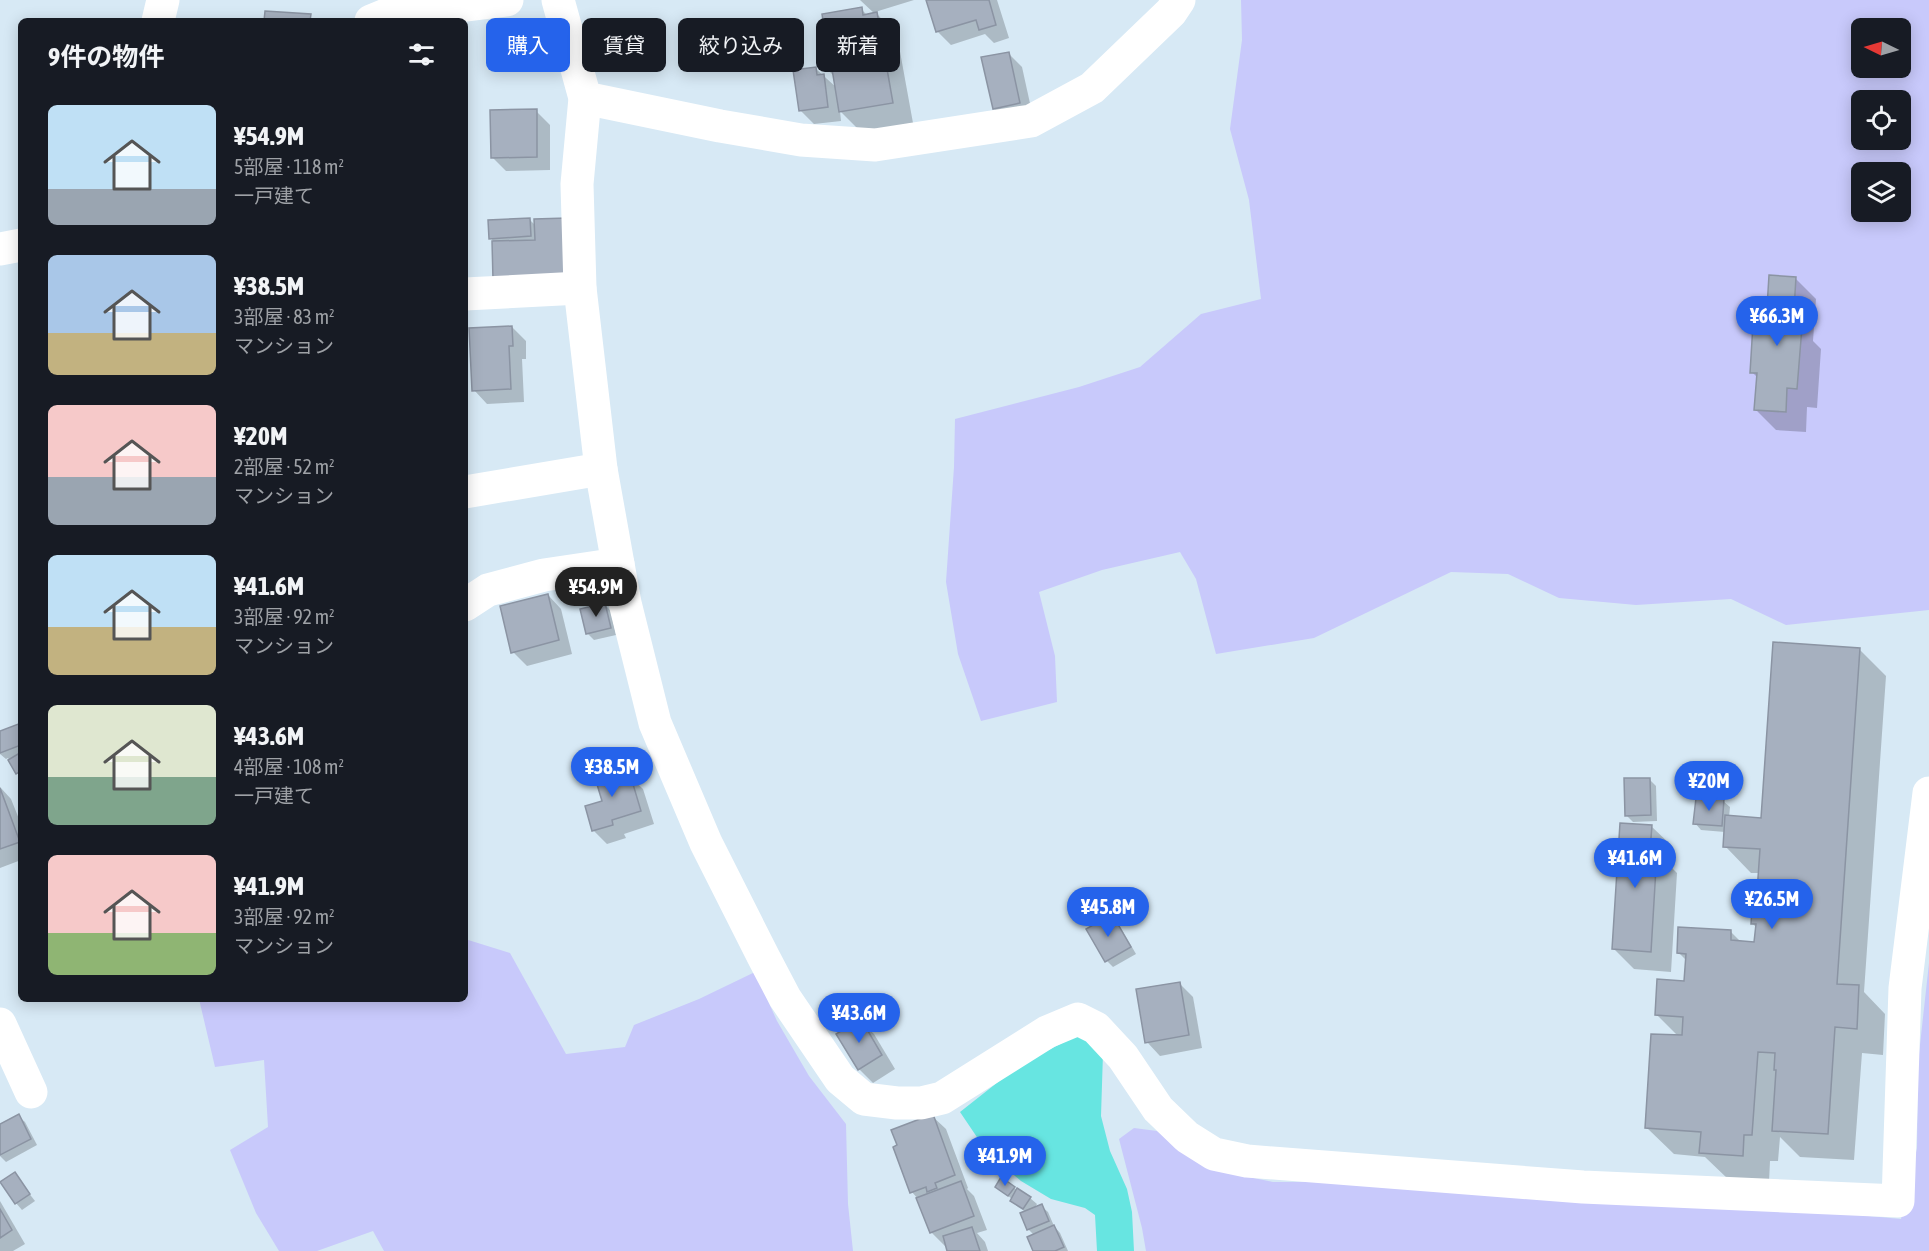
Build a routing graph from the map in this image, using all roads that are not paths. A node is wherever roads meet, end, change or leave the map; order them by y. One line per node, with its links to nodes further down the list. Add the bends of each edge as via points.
1 (163, 0): 6 (street)
2 (507, 0): 5 (street, via 420,11)
3 (558, 0): 7 (street)
4 (1179, 0): 7 (street, via 1092,88 1031,121 875,146 801,140)
5 (385, 11)
6 (159, 18)
7 (585, 98): 10 (street, via 578,184)
8 (18, 246): 9 (street)
9 (0, 249)
10 (580, 288): 11 (street); 12 (street)
11 (468, 294)
12 (602, 469): 13 (street); 14 (street)
13 (468, 491)
14 (618, 564): 15 (street, via 544,575 488,590); 16 (street, via 655,723 706,843 785,998 840,1079 864,1099 921,1103 942,1098 1047,1032 1078,1019 1096,1028 1123,1057 1158,1109 1187,1137 1214,1154 1247,1161 1583,1187 1898,1201 1905,988)
15 (468, 603)
16 (1929, 793)
17 (0, 1024): 18 (street)
18 (31, 1092)

